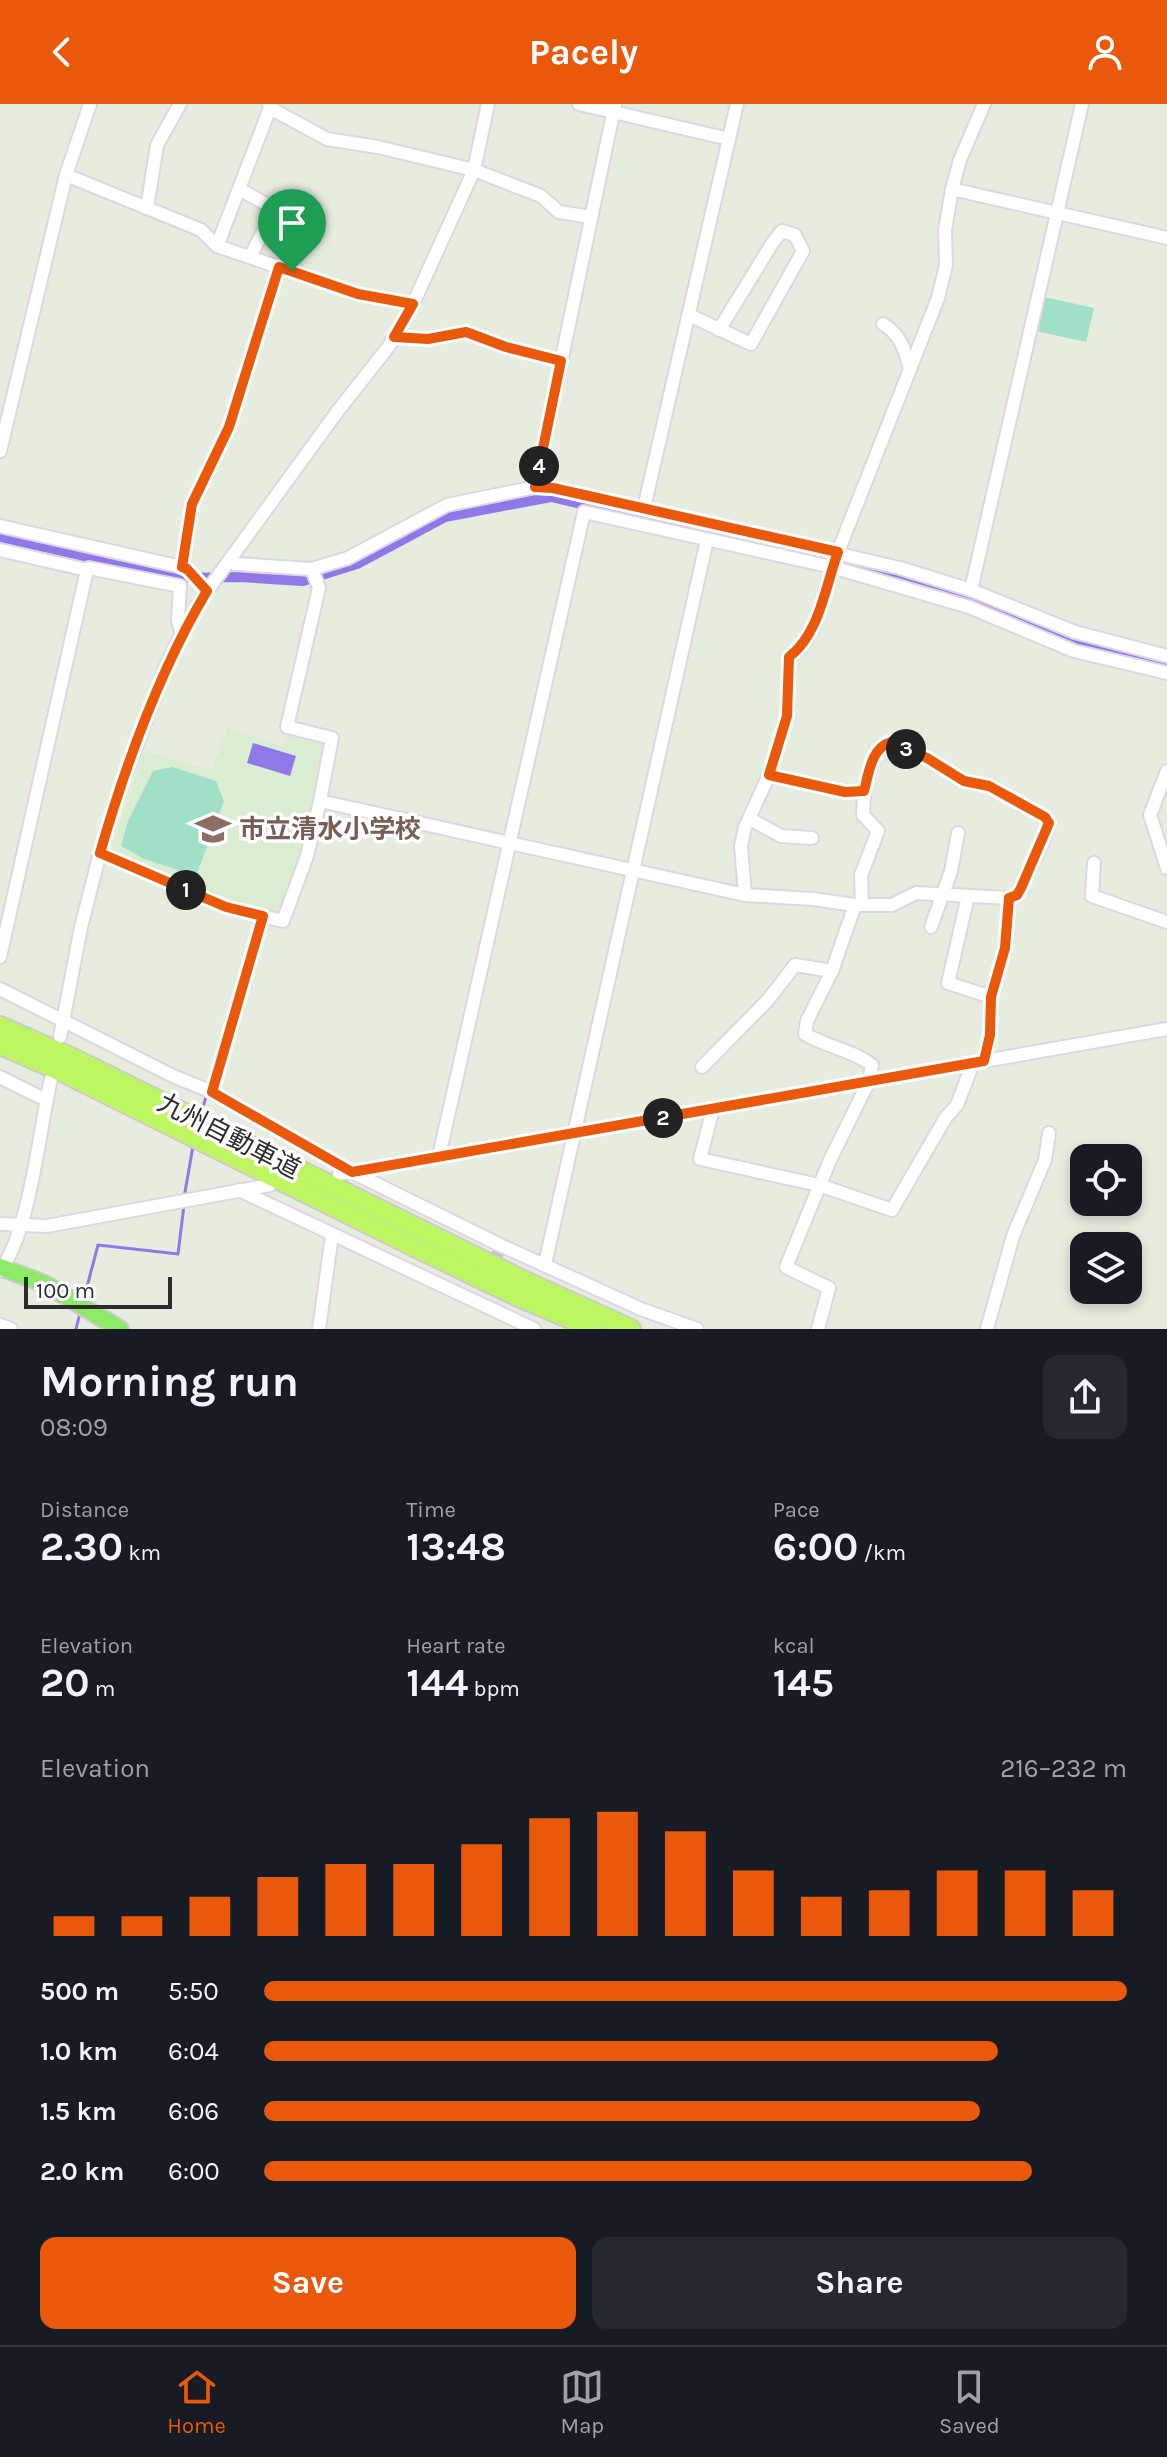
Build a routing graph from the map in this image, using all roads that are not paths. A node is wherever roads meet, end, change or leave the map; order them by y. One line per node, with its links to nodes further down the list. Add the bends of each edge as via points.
1 (90, 104): 12 (street)
2 (180, 104): 15 (street, via 157,145)
3 (488, 104): 11 (street)
4 (579, 104): 9 (street)
5 (737, 104): 10 (street)
6 (984, 104): 14 (street)
7 (1082, 104): 17 (street)
8 (269, 106): 11 (street, via 327,139); 13 (street)
9 (614, 109): 10 (street); 18 (street)
10 (729, 139): 24 (street)
11 (474, 170): 18 (street, via 541,196 559,212); 23 (street)
12 (66, 175): 15 (street); 30 (street)
13 (239, 189): 16 (street); 20 (street)
14 (952, 189): 17 (street); 29 (street, via 944,276)
15 (147, 208): 20 (street, via 201,230)
16 (275, 209): 21 (street); 22 (street, via 303,217)
17 (1057, 213): 19 (street); 43 (street)
18 (591, 217): 28 (street)
19 (1167, 238)
20 (217, 246): 21 (street)
21 (250, 257): 22 (street)
22 (285, 269): 23 (street, via 358,294); 40 (street, via 229,427 192,504)
23 (413, 304): 27 (street)
24 (689, 315): 26 (street); 32 (street)
25 (883, 324): 29 (street, via 904,347)
26 (719, 330): 26 (street, via 751,344 803,251 795,235 782,231 773,242)
27 (394, 337): 28 (street, via 428,339 466,332); 42 (street)
28 (561, 361): 31 (street)
29 (910, 369): 36 (street)
30 (0, 451)
31 (535, 487): 32 (street); 41 (street, via 447,505)
32 (644, 508): 36 (street)
33 (0, 526): 40 (street)
34 (707, 540): 38 (street); 54 (street, via 584,512); 58 (street)
35 (0, 550): 39 (street)
36 (838, 552): 38 (street); 43 (street)
37 (235, 564): 41 (street)
38 (832, 567): 46 (street, via 969,607 1074,651); 48 (street, via 813,629 789,657 787,716)
39 (87, 570): 44 (street, via 180,586); 67 (street)
40 (186, 570): 42 (street)
41 (314, 575): 50 (street, via 287,727 332,738)
42 (204, 588): 44 (street)
43 (971, 590): 45 (street, via 1075,632)
44 (182, 633): 55 (street)
45 (1167, 656)
46 (1167, 673)
47 (1167, 771): 57 (street, via 1150,815)
48 (769, 775): 49 (street, via 845,792); 51 (street)
49 (864, 791): 62 (street, via 876,751 891,742 1045,817 1049,823 1043,842 1017,895); 63 (street, via 863,815 878,831 861,875)
50 (320, 801): 54 (street); 64 (street, via 283,921)
51 (750, 819): 53 (street, via 781,836); 59 (street, via 741,846)
52 (958, 833): 60 (street)
53 (812, 838)
54 (510, 843): 58 (street); 88 (street)
55 (100, 853): 64 (street, via 226,907); 71 (street)
56 (1094, 863): 65 (street, via 1092,896)
57 (1167, 868)
58 (633, 871): 59 (street); 85 (street)
59 (745, 895): 63 (street)
60 (942, 895): 61 (street); 63 (street, via 916,893 892,905); 66 (street)
61 (968, 896): 62 (street); 70 (street, via 948,983)
62 (1009, 898): 70 (street, via 1005,948)
63 (858, 905): 68 (street)
64 (263, 916): 81 (street)
65 (1167, 922)
66 (931, 927)
67 (0, 957)
68 (832, 971): 77 (street, via 795,965); 80 (street, via 805,1034 862,1057 872,1065)
69 (0, 989): 71 (street)
70 (991, 997): 76 (street, via 990,1035)
71 (63, 1021): 74 (street); 81 (street)
72 (0, 1026): 83 (highway, 九州自動車道, via 71,1057)
73 (1167, 1029): 76 (street)
74 (60, 1037)
75 (0, 1045): 83 (highway, 九州自動車道)
76 (978, 1062): 80 (street); 91 (street, via 892,1210)
77 (702, 1067)
78 (0, 1077): 82 (street)
79 (51, 1079): 82 (street)
80 (869, 1081): 84 (street); 91 (street)
81 (212, 1092): 89 (street)
82 (46, 1100): 94 (street)
83 (155, 1108): 87 (highway, 九州自動車道)
84 (713, 1109): 85 (street); 91 (street, via 700,1159)
85 (576, 1133): 88 (street); 96 (street)
86 (1049, 1133): 109 (street, via 1045,1160 1013,1236)
87 (206, 1135): 105 (highway, 九州自動車道, via 516,1296); 106 (highway, 九州自動車道)
88 (439, 1156): 89 (street)
89 (345, 1173): 96 (street, via 499,1249)
90 (270, 1185): 92 (street)
91 (819, 1185): 108 (street, via 786,1267 829,1288)
92 (239, 1190): 94 (street, via 47,1226); 95 (street)
93 (0, 1224): 94 (street)
94 (21, 1225): 97 (street)
95 (332, 1235): 99 (street); 103 (street)
96 (545, 1264): 107 (street)
97 (1, 1268): 102 (main road, via 45,1284)
98 (487, 1293): 99 (street)
99 (484, 1306): 104 (street)
100 (0, 1325): 101 (street)
101 (11, 1329)
102 (120, 1329)
103 (319, 1329)
104 (534, 1329)
105 (594, 1329)
106 (631, 1329)
107 (697, 1329)
108 (818, 1329)
109 (987, 1329)

